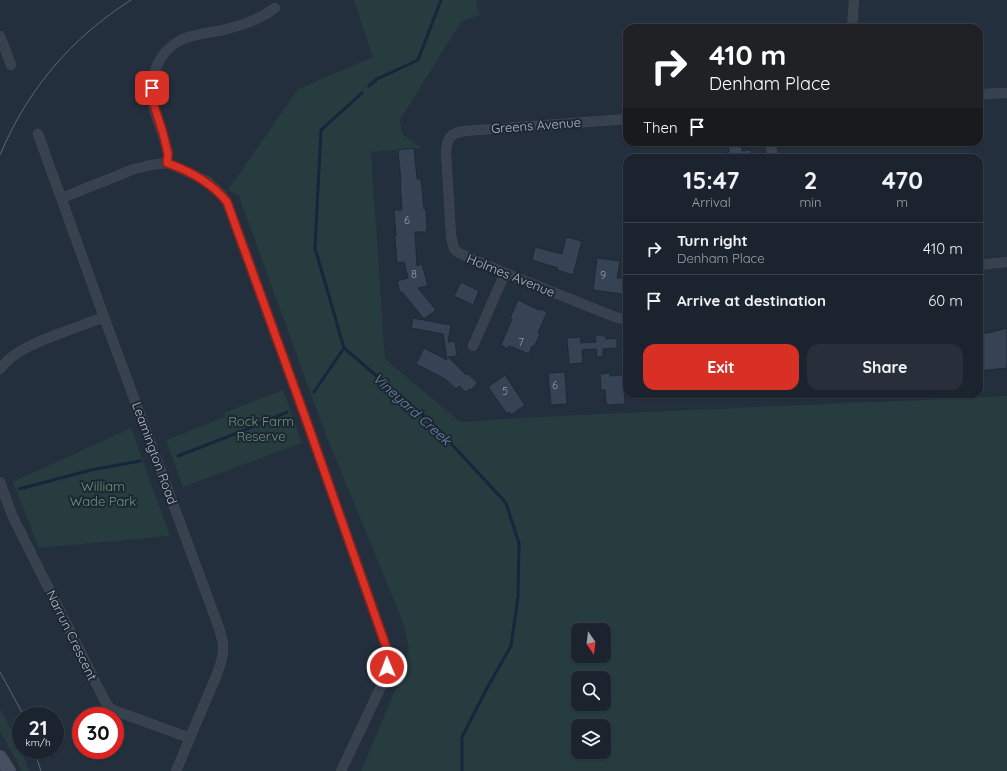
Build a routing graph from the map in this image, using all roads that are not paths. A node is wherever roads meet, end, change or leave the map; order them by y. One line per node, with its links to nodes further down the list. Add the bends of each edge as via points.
1 (854, 0): 3 (street)
2 (275, 8): 11 (street, via 256,20 179,41 164,54 155,70 151,93 168,154)
3 (852, 24)
4 (0, 36): 5 (street)
5 (11, 65)
6 (1007, 93): 7 (street)
7 (983, 94)
8 (623, 118): 10 (street, Greens Avenue, via 465,130 450,136)
9 (38, 134): 12 (street, Leamington Road)
10 (448, 140): 15 (street, Holmes Avenue, via 446,152 453,246 459,253)
11 (167, 163): 12 (street, via 134,169); 25 (street, via 208,182 227,202 389,655 385,678)
12 (62, 198): 16 (street, Leamington Road)
13 (1007, 262): 14 (street)
14 (983, 265)
15 (505, 273): 17 (street, Holmes Avenue); 18 (street)
16 (104, 317): 19 (street, via 27,346 13,355); 21 (street, Leamington Road, via 223,643 217,674)
17 (623, 319)
18 (473, 346)
19 (0, 369)
20 (0, 482): 21 (street, Narrun Crescent, via 12,515 107,705 113,710)
21 (190, 738): 24 (street, Leamington Road)
22 (0, 757): 23 (main road)
23 (9, 771)
24 (176, 771)
25 (341, 771)

